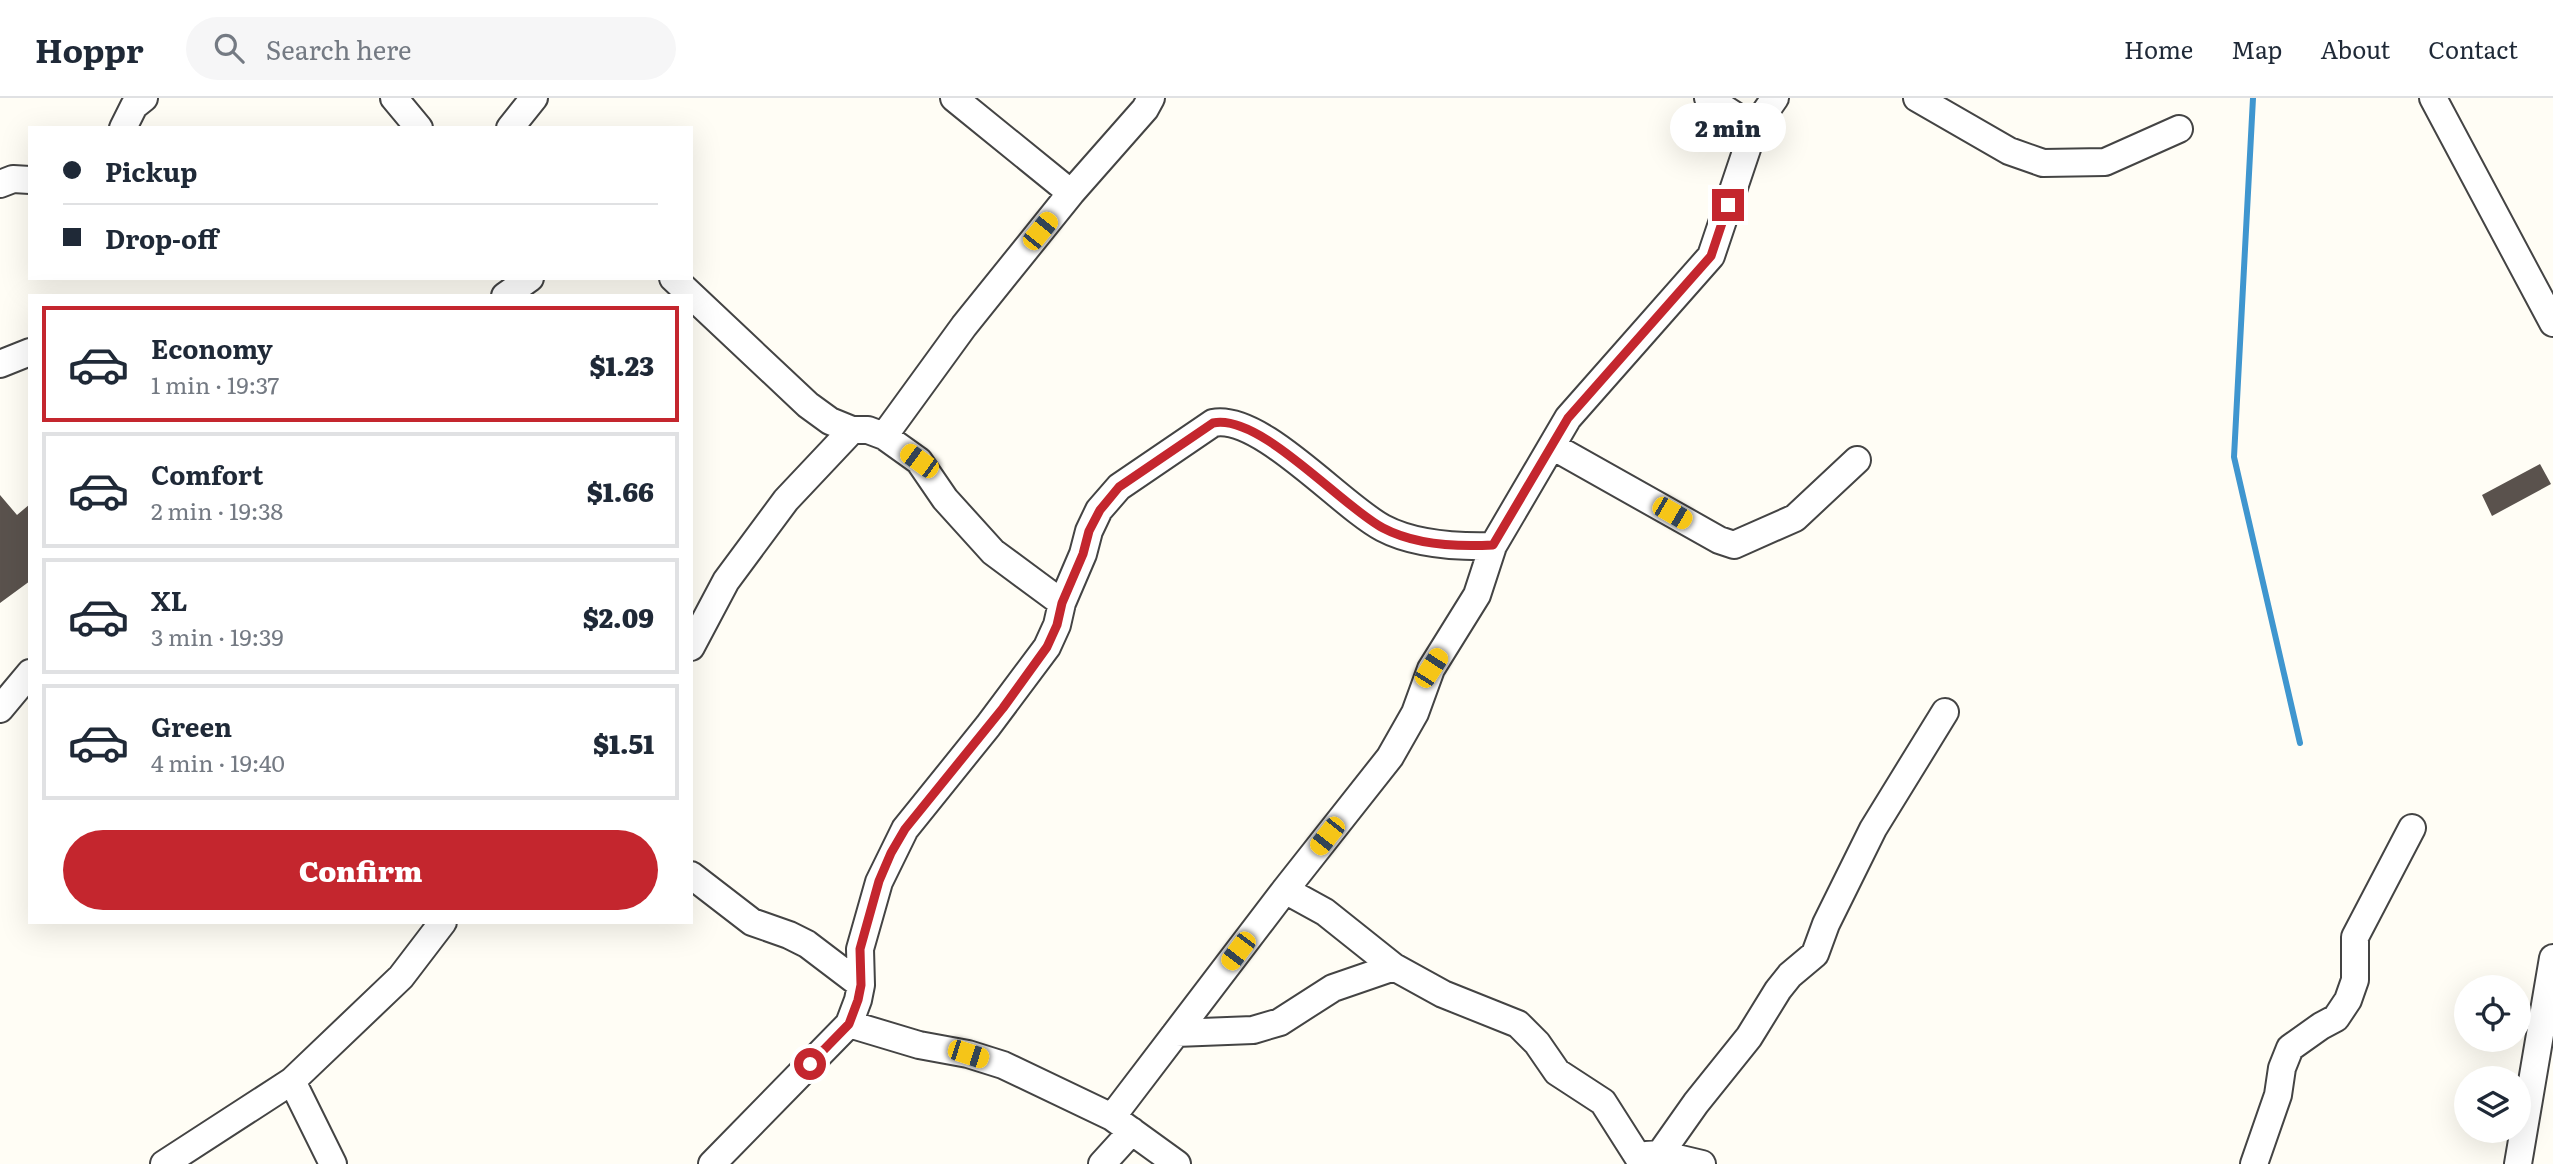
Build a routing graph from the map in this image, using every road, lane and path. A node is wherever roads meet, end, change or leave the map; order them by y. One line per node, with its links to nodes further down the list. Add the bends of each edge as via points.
1 (144, 98): 10 (street)
2 (394, 98): 11 (street)
3 (534, 98): 12 (street)
4 (954, 98): 17 (street)
5 (1151, 98): 17 (street)
6 (1708, 98): 13 (street)
7 (1774, 98): 13 (street)
8 (1917, 98): 14 (street, via 2009,151 2043,163 2105,162)
9 (2433, 98): 23 (street)
10 (124, 126)
11 (417, 126)
12 (512, 126)
13 (1754, 128): 28 (street, via 1711,256 1568,418)
14 (2179, 129)
15 (28, 180): 16 (street)
16 (0, 184)
17 (1071, 193): 27 (street, via 964,326)
18 (527, 280): 20 (street)
19 (675, 280): 21 (street)
20 (508, 294)
21 (690, 294)
22 (693, 297): 26 (street, via 808,405)
23 (2553, 323)
24 (28, 353): 25 (street)
25 (0, 364)
26 (852, 430): 27 (street); 32 (street, via 786,500 726,581)
27 (884, 436): 31 (street, via 919,461 944,499 993,552)
28 (1552, 446): 29 (street, via 1734,545 1795,518); 30 (street)
29 (1857, 460)
30 (1493, 545): 31 (street, via 1446,545 1385,530 1296,460 1225,420 1213,423 1119,487 1094,520); 38 (street, via 1476,596 1431,668 1415,713 1390,758)
31 (1062, 603): 42 (street, via 1047,647 891,853 860,949)
32 (693, 643)
33 (28, 675): 34 (street)
34 (0, 709)
35 (1945, 712): 47 (street, via 1872,829 1815,954 1790,975 1749,1037 1696,1103)
36 (2412, 828): 54 (street, via 2355,937 2356,980 2348,1000 2336,1018 2290,1048)
37 (693, 877): 42 (street, via 752,922 807,944)
38 (1285, 891): 41 (street, via 1325,912); 44 (street)
39 (441, 924): 45 (street, via 401,977)
40 (2553, 958): 55 (street)
41 (1394, 967): 44 (street, via 1333,988 1280,1021 1253,1030); 47 (street, via 1443,994 1518,1024 1557,1072 1603,1102)
42 (861, 985): 43 (street)
43 (849, 1024): 46 (street, via 1003,1065); 50 (street)
44 (1177, 1033): 46 (street)
45 (292, 1081): 48 (street); 49 (street)
46 (1122, 1124): 51 (street); 52 (street)
47 (1643, 1158): 53 (street)
48 (164, 1164)
49 (333, 1164)
50 (712, 1164)
51 (1102, 1164)
52 (1177, 1164)
53 (1702, 1164)
54 (2254, 1164)
55 (2518, 1164)

